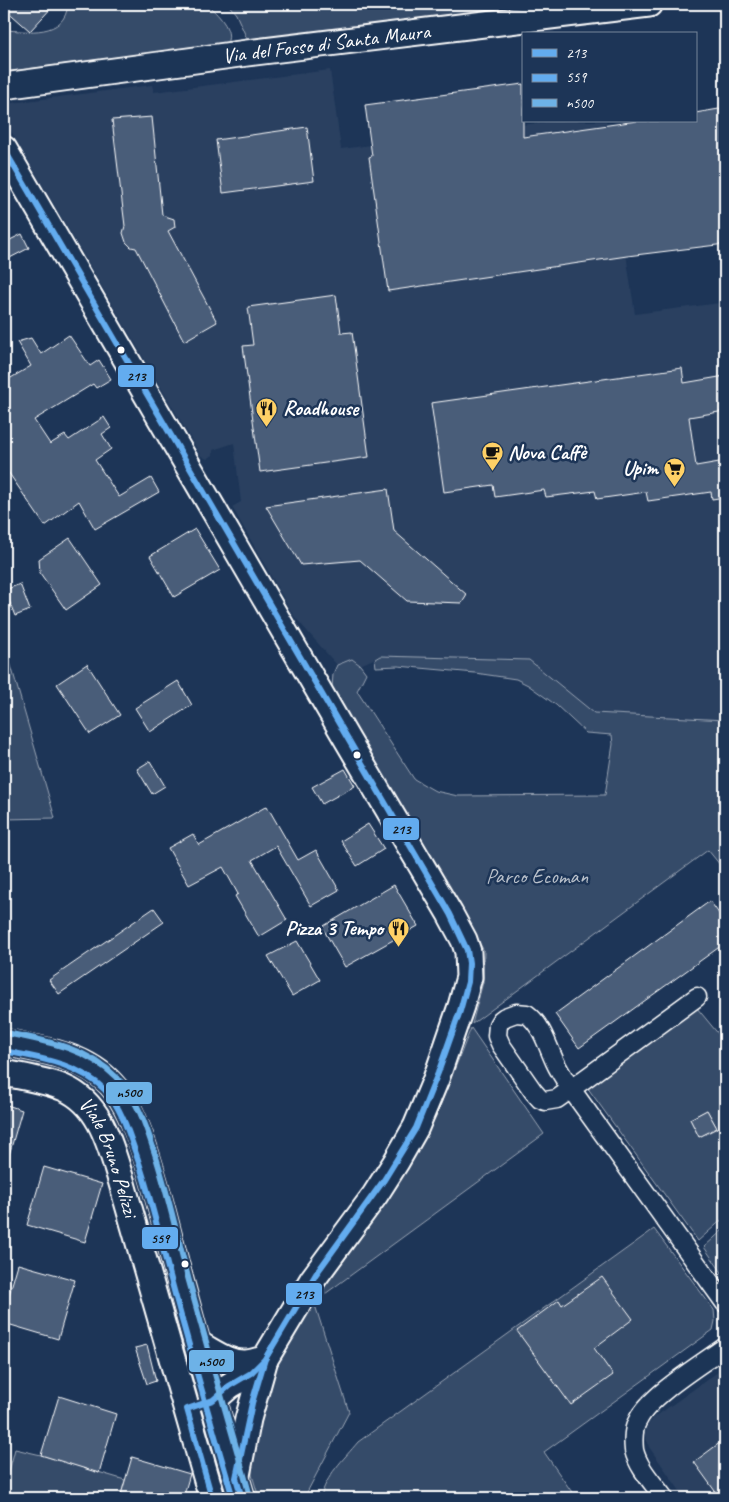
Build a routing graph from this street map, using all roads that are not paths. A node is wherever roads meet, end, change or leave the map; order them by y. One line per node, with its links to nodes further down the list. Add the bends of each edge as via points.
1 (648, 4): 2 (street, Via del Fosso di Santa Maura)
2 (4, 86)
3 (4, 149): 11 (street, via 446,906 468,952 469,977 461,1006 416,1127 375,1195 313,1279)
4 (697, 997): 7 (street)
5 (4, 1042): 9 (street, Viale Bruno Pelizzi, via 82,1062 104,1076 120,1096 134,1121 151,1168)
6 (4, 1073): 13 (street, Viale Bruno Pelizzi, via 64,1088 83,1100 99,1121 121,1180)
7 (571, 1089): 7 (street, via 529,1016 516,1013 501,1020 496,1031 498,1042 536,1095 551,1101); 8 (street)
8 (725, 1303)
9 (198, 1344): 11 (street, via 228,1360 248,1363); 12 (street, Viale Bruno Pelizzi)
10 (725, 1347): 16 (street, via 663,1392 643,1411 636,1424 634,1443 637,1456)
11 (262, 1370): 12 (street, via 232,1395); 14 (street, via 248,1419)
12 (213, 1400): 13 (street); 14 (street, Viale Bruno Pelizzi)
13 (186, 1408): 15 (street, Viale Bruno Pelizzi)
14 (239, 1488)
15 (212, 1498)
16 (664, 1498)

